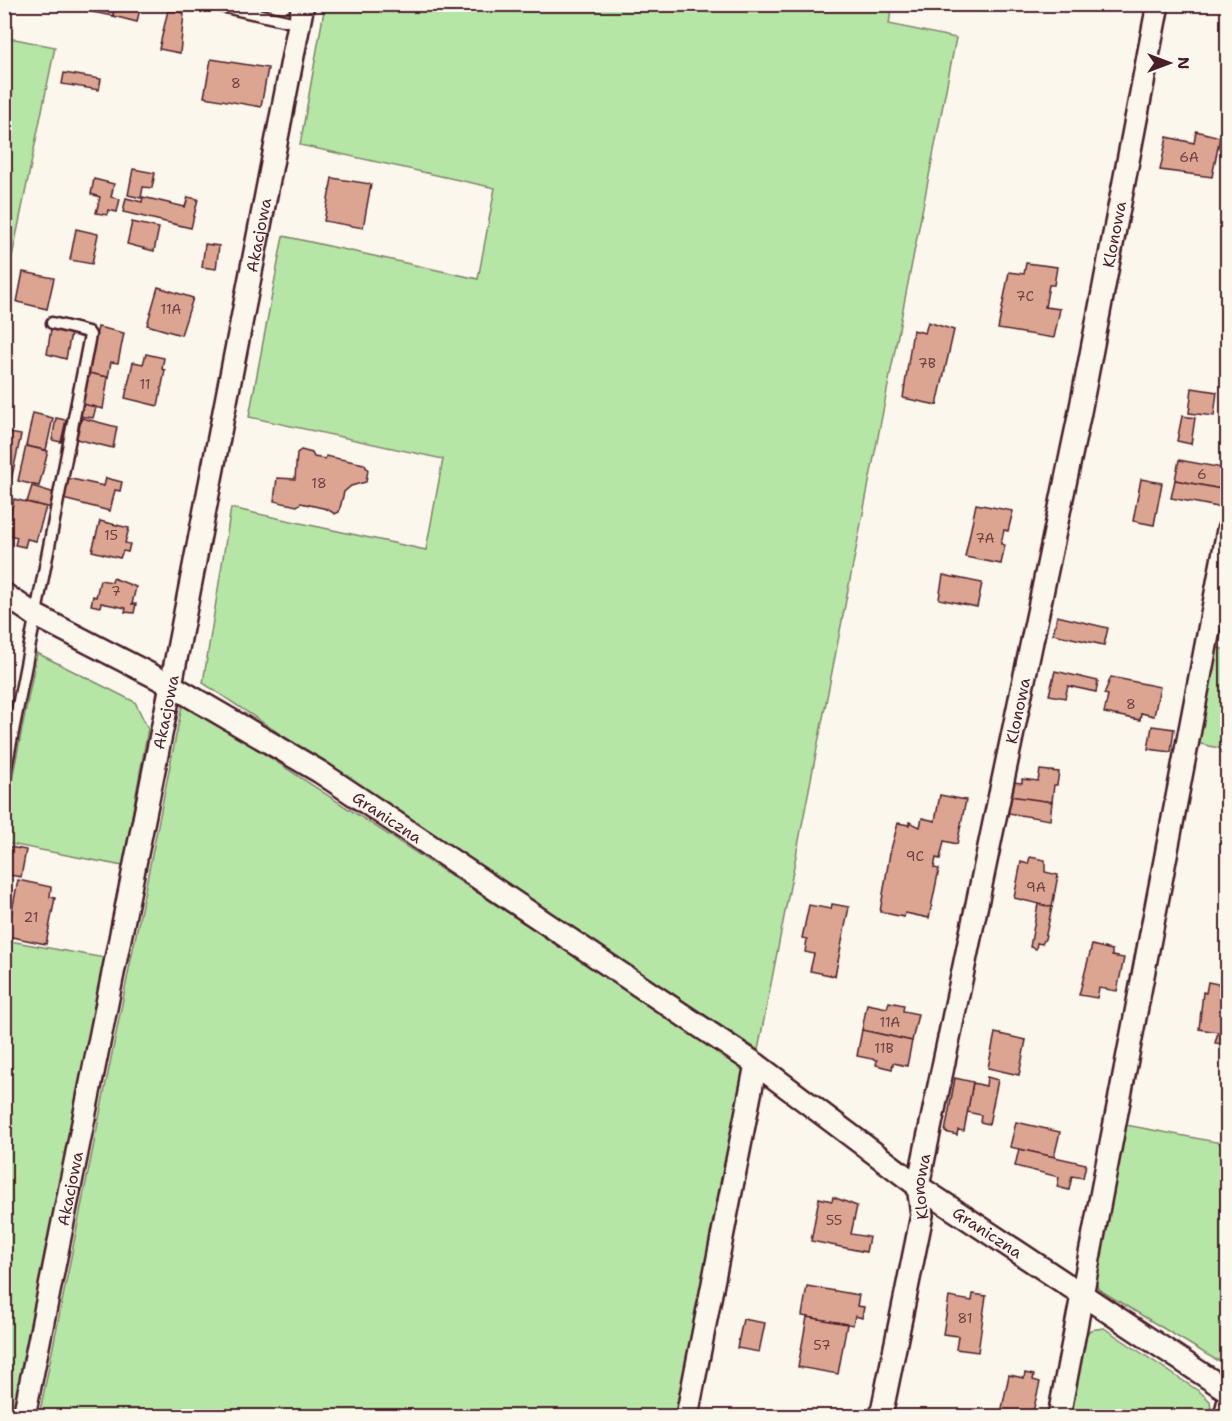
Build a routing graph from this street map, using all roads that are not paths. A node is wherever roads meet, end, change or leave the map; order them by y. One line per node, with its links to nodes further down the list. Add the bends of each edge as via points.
1 (212, 4): 4 (lane)
2 (303, 4): 9 (street, Akacjowa)
3 (1158, 4): 12 (street, Klonowa, via 1080,412)
4 (287, 21)
5 (52, 323): 8 (lane, via 90,335)
6 (1227, 530): 13 (street)
7 (4, 594): 8 (street, Graniczna)
8 (35, 615): 9 (street, Graniczna); 10 (lane)
9 (171, 685): 11 (street, Graniczna, via 320,772); 16 (street, Akacjowa)
10 (4, 778)
11 (756, 1064): 12 (street, Graniczna); 17 (street)
12 (918, 1186): 13 (street, Graniczna); 18 (street, Klonowa, via 922,1215)
13 (1082, 1296): 14 (street, Graniczna); 19 (street)
14 (1227, 1391)
15 (1227, 1404): 20 (street)
16 (24, 1416)
17 (687, 1416)
18 (881, 1416)
19 (1059, 1416)
20 (1225, 1416)

